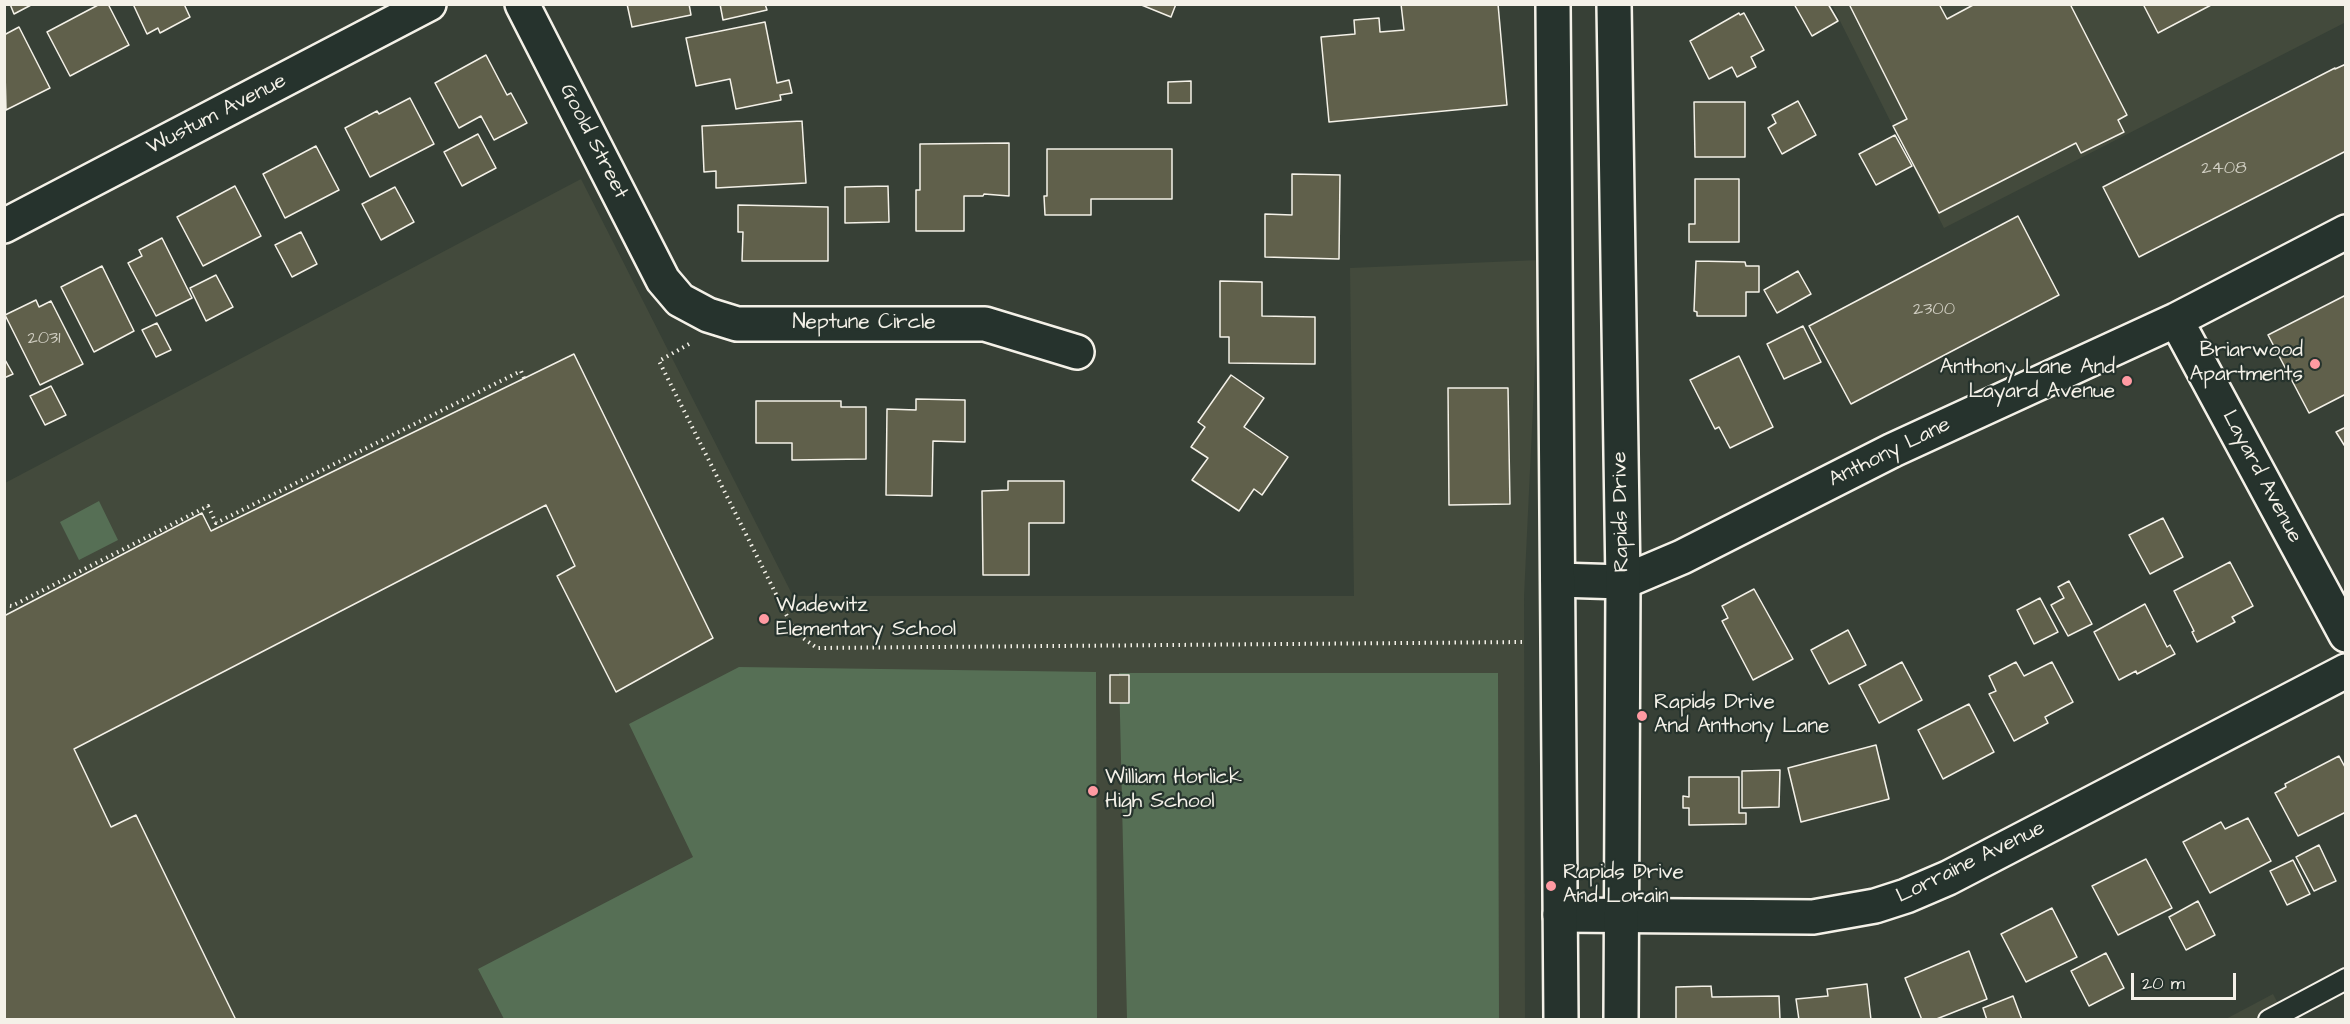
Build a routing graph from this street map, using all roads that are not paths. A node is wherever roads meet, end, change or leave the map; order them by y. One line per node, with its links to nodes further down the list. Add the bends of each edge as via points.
1 (429, 4): 5 (street, Wustum Avenue)
2 (522, 4): 7 (street, Goold Street)
3 (1553, 4): 10 (street)
4 (1614, 4): 11 (street, Rapids Drive)
5 (4, 226)
6 (2346, 231): 8 (street, Anthony Lane)
7 (663, 280): 9 (street, Neptune Circle, via 680,300 736,324 985,324)
8 (2176, 320): 11 (street, Anthony Lane, via 1893,450 1683,557); 12 (street, Layard Avenue)
9 (1077, 352)
10 (1558, 580): 11 (street, Anthony Lane); 14 (street)
11 (1623, 582): 15 (street, Rapids Drive)
12 (2346, 635)
13 (2346, 671): 15 (street, Lorraine Avenue, via 1906,897 1813,917)
14 (1560, 915): 15 (street, Lorraine Avenue); 17 (street)
15 (1622, 916): 18 (street, Rapids Drive)
16 (2346, 979): 19 (lane)
17 (1561, 1020)
18 (1621, 1020)
19 (2269, 1020)

